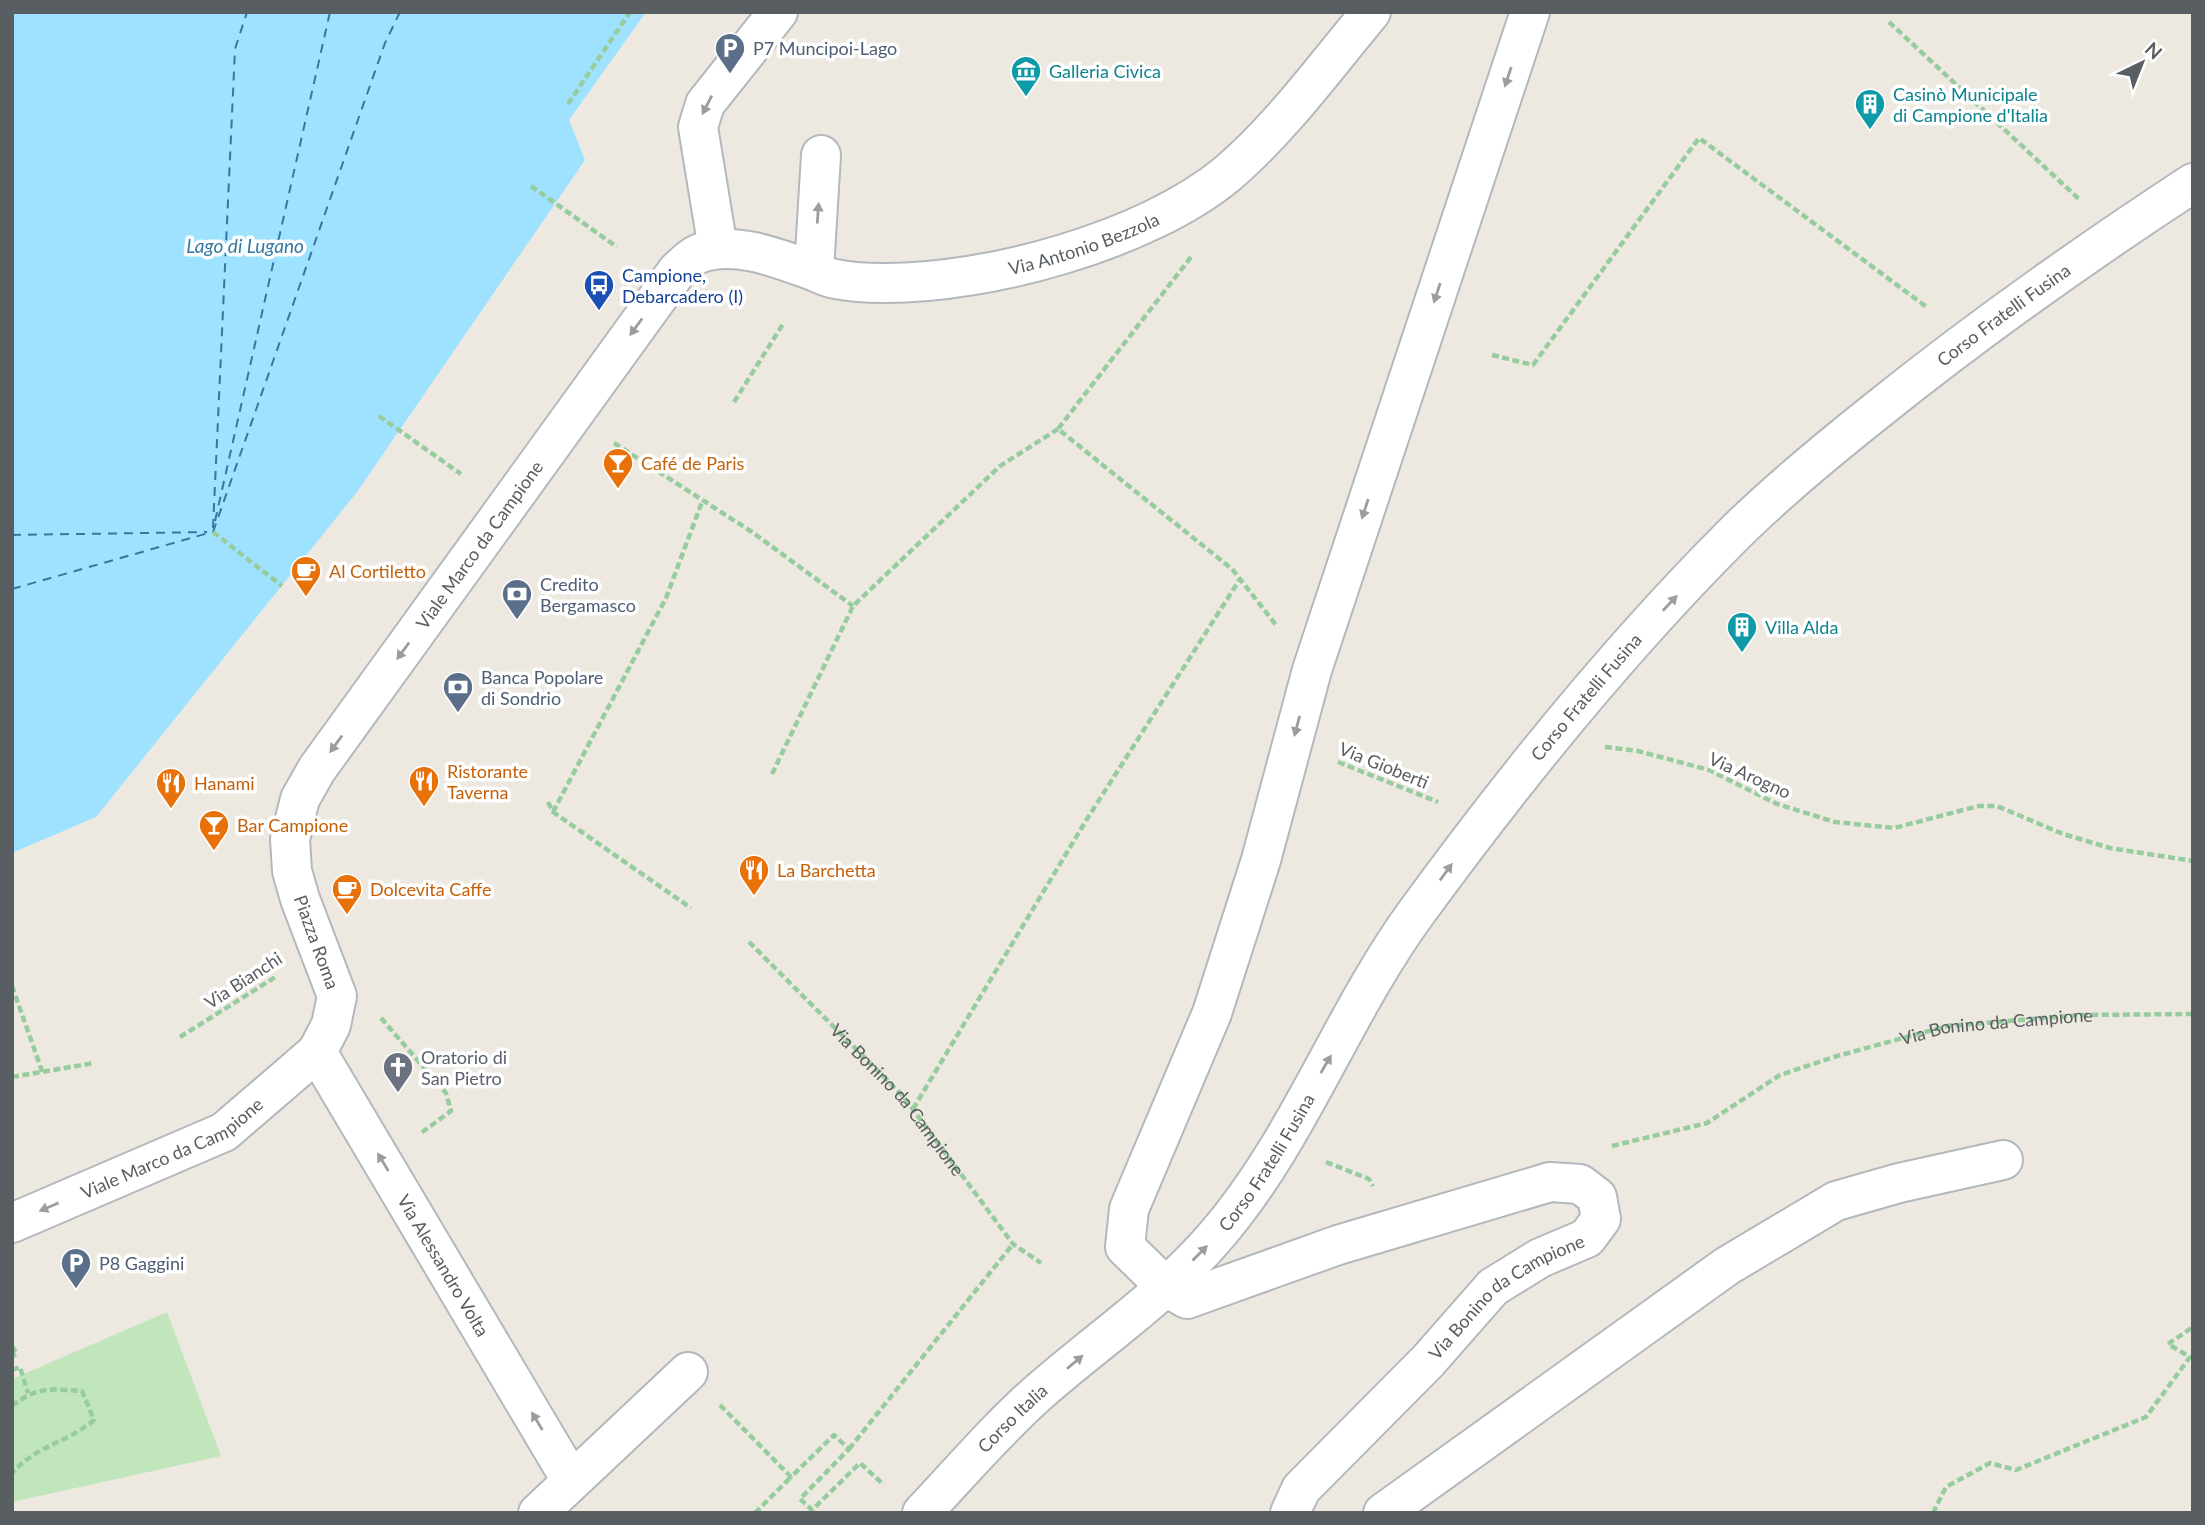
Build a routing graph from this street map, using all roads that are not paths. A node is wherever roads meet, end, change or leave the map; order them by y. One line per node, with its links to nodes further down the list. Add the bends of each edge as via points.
1 (778, 12): 6 (street, one-way to 6, via 705,104 698,127)
2 (1371, 12): 7 (street, Via Antonio Bezzola, via 1264,138 1225,175 1175,207 1082,247 1018,267 884,283 835,279)
3 (1530, 12): 12 (street, one-way to 12, via 1312,670 1261,860 1212,1013 1129,1209 1125,1247)
4 (821, 155): 7 (street, one-way to 4)
5 (2193, 183): 12 (street, Corso Fratelli Fusina, one-way to 5, via 1230,1219 1280,1143 1405,928 1484,820 1601,678 1735,533 1826,452 1964,343)
6 (718, 249): 7 (street, Via Antonio Bezzola, via 746,250); 8 (street, Viale Marco da Campione, one-way to 8, via 696,255 677,271 317,769 300,799 290,839)
7 (814, 271)
8 (292, 871): 9 (street, Piazza Roma, via 337,996 331,1025)
9 (317, 1052): 11 (street, Viale Marco da Campione, one-way to 11, via 224,1132); 15 (street, Via Alessandro Volta, one-way to 9)
10 (2003, 1160): 19 (street, via 1836,1201 1727,1266)
11 (12, 1223)
12 (1166, 1287): 13 (street, Corso Fratelli Fusina); 18 (street, Via Bonino da Campione, via 1187,1298 1338,1245 1550,1182 1580,1184 1597,1196 1601,1219 1587,1238 1540,1258 1493,1287 1428,1361 1301,1489)
13 (1113, 1331): 17 (street, Corso Italia, one-way to 13, via 1036,1395)
14 (688, 1372): 15 (street)
15 (571, 1480): 16 (street)
16 (538, 1513)
17 (922, 1513)
18 (1290, 1513)
19 (1382, 1513)

